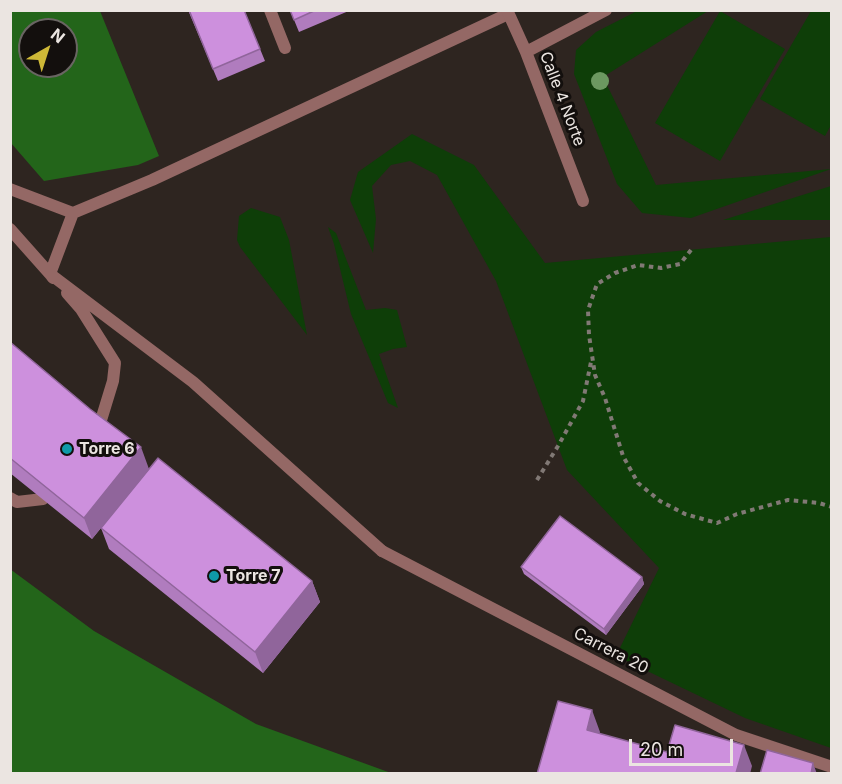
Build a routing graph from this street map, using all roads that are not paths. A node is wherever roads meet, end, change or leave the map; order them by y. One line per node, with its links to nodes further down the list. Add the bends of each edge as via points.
1 (270, 10): 4 (street)
2 (606, 10): 5 (street)
3 (508, 12): 5 (street, Calle 4 Norte); 8 (street, via 152,180)
4 (285, 48)
5 (526, 52): 7 (street, Calle 4 Norte)
6 (10, 189): 8 (street)
7 (583, 201)
8 (73, 213): 10 (street)
9 (10, 229): 10 (street)
10 (50, 274): 11 (street, via 81,309 115,363); 14 (street, Carrera 20, via 193,382 382,551 736,735)
11 (98, 430)
12 (10, 498): 13 (street, via 17,502)
13 (43, 499)
14 (831, 767)

